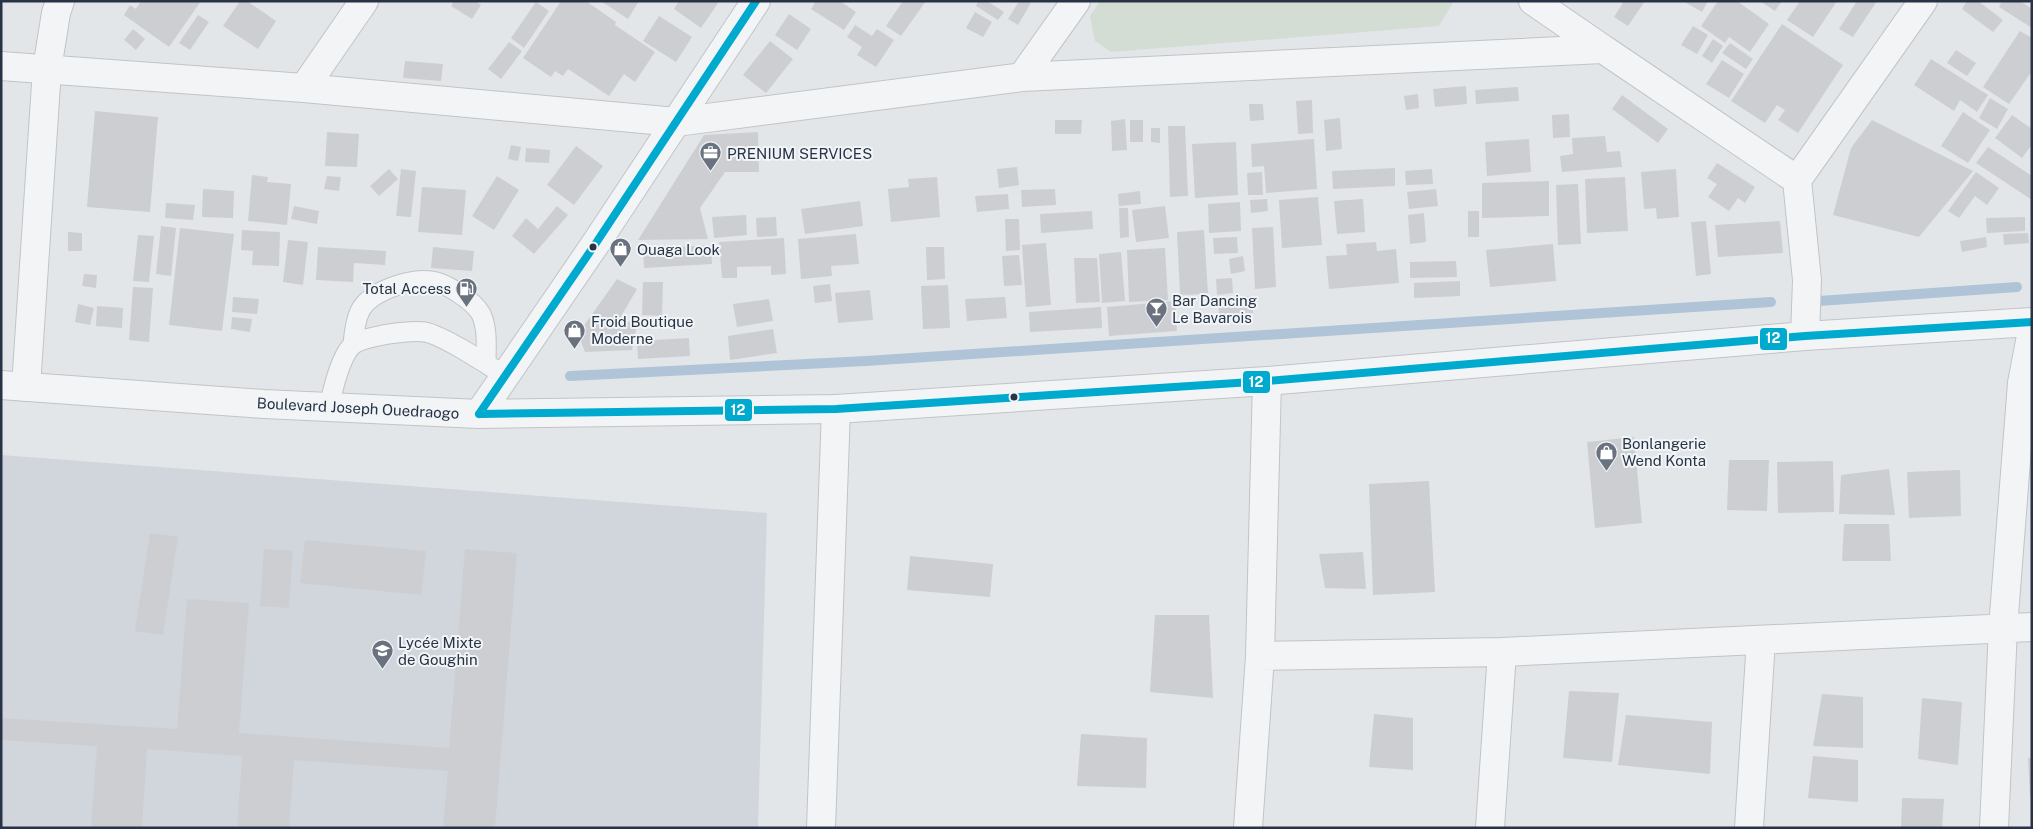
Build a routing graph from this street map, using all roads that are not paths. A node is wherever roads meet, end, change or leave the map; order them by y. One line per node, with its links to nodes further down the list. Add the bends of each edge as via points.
1 (60, 1): 9 (street)
2 (364, 1): 11 (street)
3 (756, 1): 12 (street)
4 (1076, 1): 10 (street)
5 (1532, 1): 7 (street)
6 (1923, 1): 13 (street)
7 (1603, 49): 10 (street); 13 (street)
8 (1, 66): 9 (street)
9 (47, 69): 11 (street); 20 (street)
10 (1022, 76): 12 (street)
11 (304, 88): 12 (street)
12 (676, 122): 18 (street, via 596,243)
13 (1797, 180): 16 (street, via 1807,280)
14 (2032, 322): 16 (street, Boulevard Joseph Ouedraogo)
15 (2032, 331): 25 (street, via 2022,383)
16 (1805, 336): 19 (street, Boulevard Joseph Ouedraogo)
17 (353, 344): 18 (lane, via 396,333 426,332); 18 (lane, via 360,310 369,298 398,284 432,280 470,300 480,314); 21 (lane, via 333,385)
18 (496, 370): 23 (street)
19 (1267, 381): 22 (street, Boulevard Joseph Ouedraogo); 28 (street)
20 (14, 386): 21 (street, Boulevard Joseph Ouedraogo)
21 (329, 408): 23 (street, Boulevard Joseph Ouedraogo)
22 (836, 410): 23 (street, Boulevard Joseph Ouedraogo); 29 (street)
23 (479, 414)
24 (2032, 627): 25 (street)
25 (2003, 628): 26 (street); 33 (street)
26 (1761, 640): 27 (street); 32 (street)
27 (1502, 652): 28 (street); 31 (street)
28 (1260, 656): 30 (street)
29 (821, 828)
30 (1248, 828)
31 (1490, 828)
32 (1749, 828)
33 (1994, 828)

